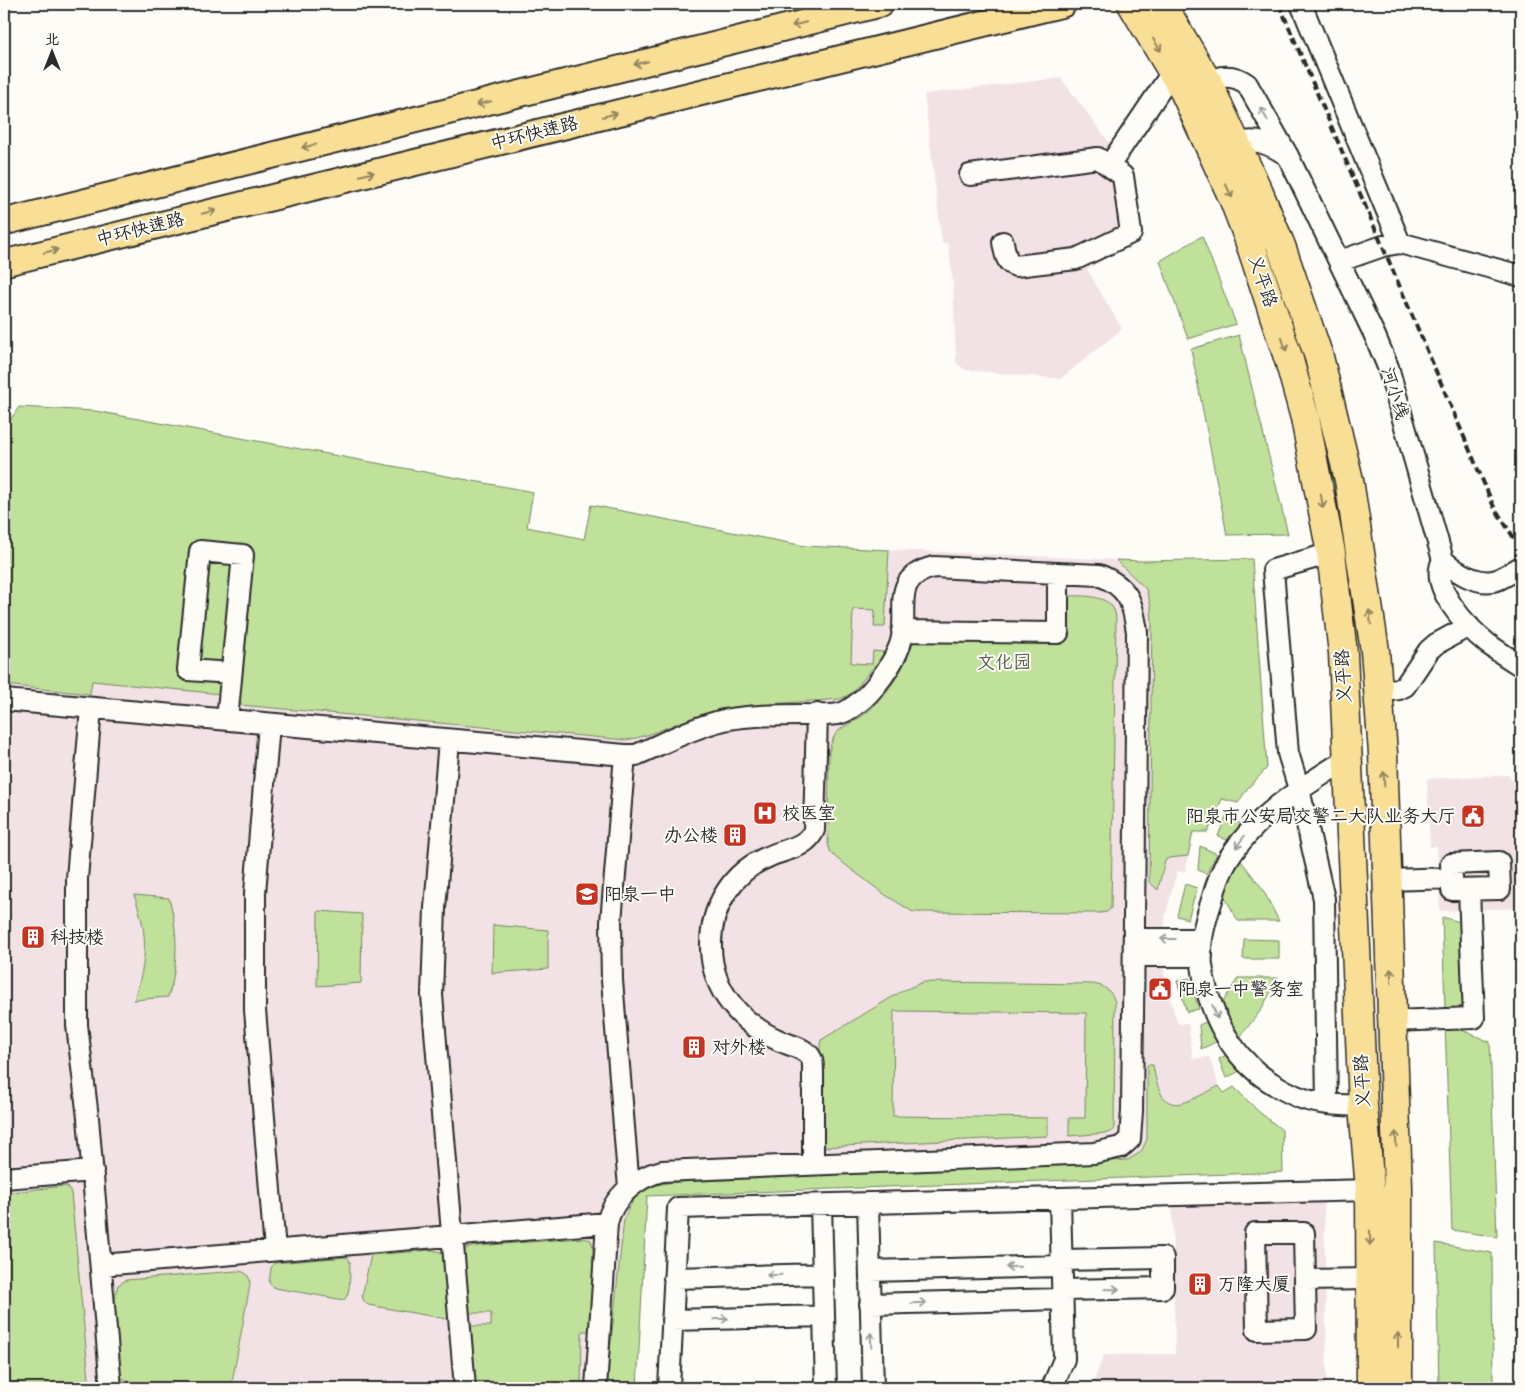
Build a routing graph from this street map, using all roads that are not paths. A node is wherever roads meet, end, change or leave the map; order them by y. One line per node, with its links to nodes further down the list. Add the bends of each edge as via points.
1 (880, 4): 11 (main road, one-way to 11)
2 (1063, 4): 14 (main road, 中环快速路, one-way to 2)
3 (1132, 4): 6 (highway, 义平路, one-way to 6)
4 (1162, 4): 6 (highway, 义平路)
5 (1301, 4): 13 (street)
6 (1188, 81): 7 (highway, 义平路); 8 (street, 河小线, one-way to 6, via 1247,84 1223,76); 9 (street)
7 (1223, 147): 8 (street, via 1244,141 1260,142); 17 (highway, 义平路, one-way to 17, via 1233,198 1289,360 1305,418); 25 (highway, 义平路, one-way to 7, via 1367,594 1348,480 1319,357 1281,246)
8 (1288, 156): 15 (street, 河小线)
9 (1109, 166): 10 (street, via 1098,158); 12 (street, via 1123,176 1131,233 1076,259 1016,266 1008,261)
10 (970, 175)
11 (4, 222)
12 (1003, 242)
13 (1400, 243): 15 (street); 16 (street)
14 (4, 262)
15 (1340, 262): 18 (street, 河小线, via 1394,380)
16 (1521, 276)
17 (1331, 553): 33 (highway, 义平路, via 1343,653); 34 (street, via 1272,570 1288,753)
18 (1443, 560): 19 (street, via 1460,572 1482,581 1497,580); 21 (street, 河小线, via 1439,572 1442,586 1447,598)
19 (1521, 567)
20 (1058, 573): 22 (street, via 934,567 922,570 911,577 905,590); 22 (street, via 1058,633); 39 (street, via 1099,575 1109,579 1124,591 1135,615)
21 (1470, 626): 23 (street, 河小线); 25 (street, via 1429,650 1405,686)
22 (902, 631): 28 (street, via 896,653 870,692 839,714)
23 (1521, 666)
24 (231, 673): 24 (street, via 243,554 200,552 188,670); 29 (street)
25 (1378, 692): 36 (highway, 义平路, one-way to 25)
26 (4, 700): 27 (street)
27 (91, 708): 29 (street); 44 (street, via 77,878 77,1025)
28 (817, 714): 32 (street, via 727,720 704,726 636,755); 43 (street, via 814,830 811,837 802,844 758,861 737,877 718,907 712,924 711,947 715,976 736,1011 758,1030 804,1051 811,1058)
29 (227, 720): 30 (street)
30 (269, 724): 31 (street); 53 (street, via 255,893 255,1010)
31 (449, 740): 32 (street); 52 (street, via 435,908 432,995)
32 (625, 755): 46 (street, via 611,922 612,980)
33 (1347, 759): 34 (street); 42 (highway, 义平路)
34 (1299, 789): 38 (street, one-way to 38, via 1253,826 1232,853 1216,886 1205,922); 41 (street, via 1324,899)
35 (1452, 878): 36 (street); 37 (street, via 1452,890); 37 (street, via 1451,864 1499,862 1500,889)
36 (1387, 880): 40 (highway, 义平路, one-way to 36)
37 (1469, 890): 40 (street, via 1474,1018)
38 (1202, 947): 39 (street); 41 (street, one-way to 41, via 1208,995 1230,1042 1252,1068 1283,1089)
39 (1134, 948): 43 (street, via 1132,1132 1130,1139 1121,1147 1094,1152)
40 (1392, 1021): 73 (highway, 义平路, one-way to 40, via 1398,1187)
41 (1327, 1104): 42 (street)
42 (1363, 1106): 47 (highway, 义平路)
43 (813, 1164): 46 (street, via 662,1171)
44 (93, 1171): 45 (street); 55 (street)
45 (4, 1178)
46 (629, 1188): 51 (street, via 614,1205)
47 (1370, 1190): 48 (street); 59 (highway, 义平路, one-way to 59)
48 (1060, 1198): 49 (street); 54 (street)
49 (868, 1203): 50 (street); 56 (street)
50 (821, 1205): 57 (street); 58 (street, via 678,1208)
51 (607, 1223): 52 (street); 67 (street)
52 (453, 1236): 53 (street); 66 (street)
53 (275, 1250): 55 (street)
54 (1062, 1263): 56 (street, one-way to 56); 61 (street); 61 (street, one-way to 54, via 1164,1288 1163,1258)
55 (101, 1265): 65 (street)
56 (870, 1271): 62 (street)
57 (823, 1274): 58 (street, one-way to 58); 63 (street)
58 (674, 1278): 64 (street)
59 (1370, 1279): 60 (street); 72 (highway, 义平路)
60 (1305, 1280): 60 (street, via 1304,1233 1255,1233 1257,1330 1306,1330)
61 (1063, 1294): 62 (street, one-way to 61); 71 (street, via 1064,1359)
62 (870, 1304): 70 (street, one-way to 62)
63 (824, 1316): 64 (street, one-way to 63); 69 (street)
64 (672, 1320): 68 (street)
65 (111, 1388)
66 (465, 1388)
67 (596, 1388)
68 (669, 1388)
69 (826, 1388)
70 (873, 1388)
71 (1052, 1388)
72 (1371, 1388)
73 (1398, 1388)

